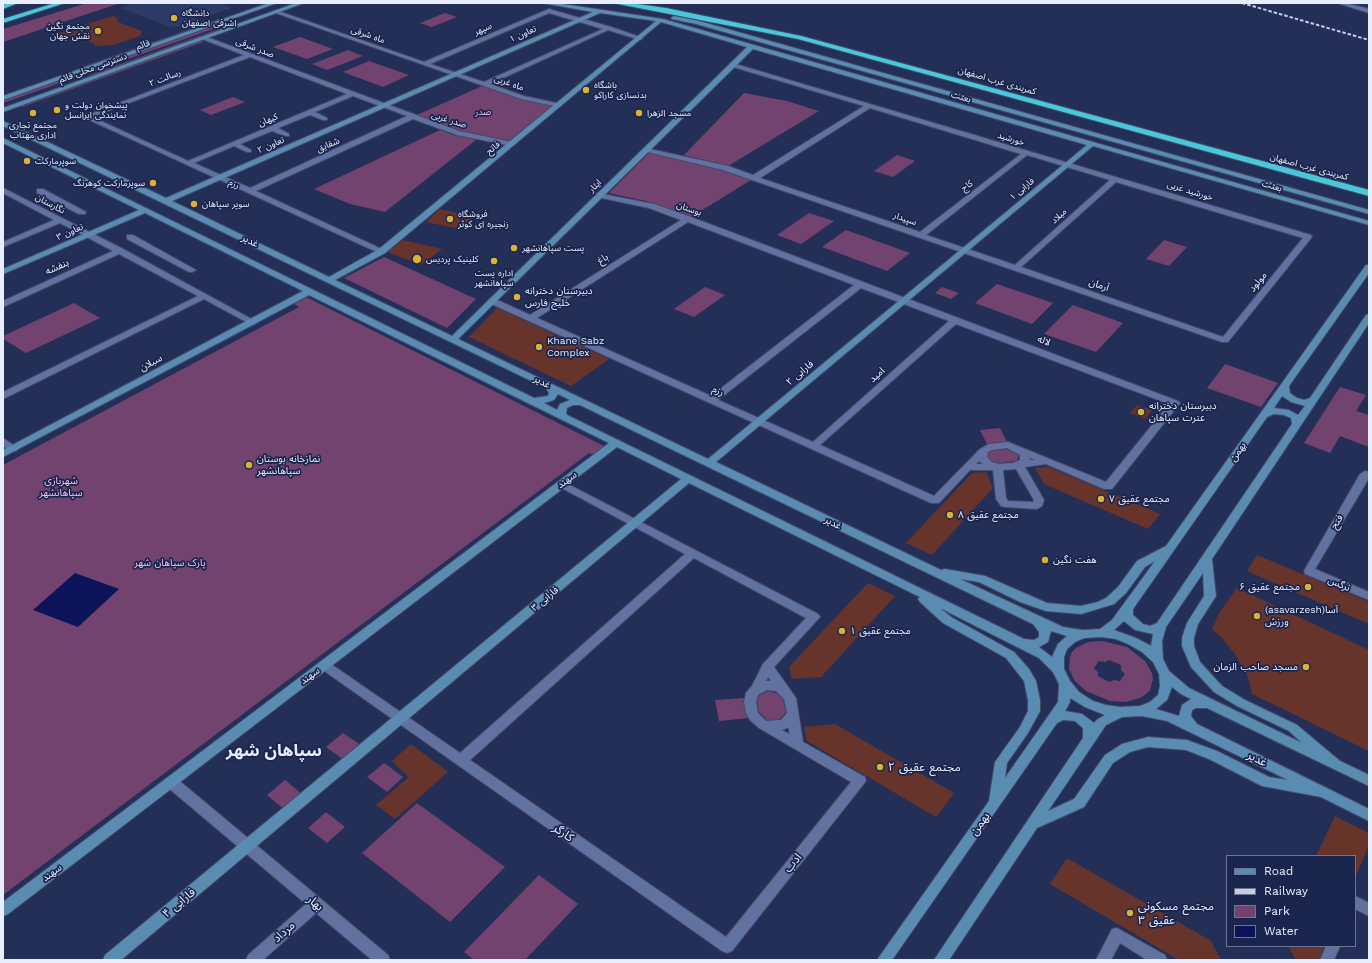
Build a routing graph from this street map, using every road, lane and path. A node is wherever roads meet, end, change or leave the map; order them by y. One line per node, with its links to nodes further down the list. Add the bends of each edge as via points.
1 (15, 3): 14 (highway)
2 (62, 3): 15 (highway)
3 (65, 3): 15 (highway)
4 (261, 3): 31 (main road, دسترسی محلی قائم)
5 (274, 3): 34 (main road, قائم)
6 (289, 3): 17 (main road, قائم)
7 (301, 3): 17 (main road, دسترسی محلی قائم)
8 (545, 3): 18 (main road, بعثت)
9 (566, 3): 40 (main road, بعثت, via 697,22)
10 (616, 3): 76 (highway, کمربندی غرب اصفهان, via 705,17 799,37)
11 (633, 3): 72 (highway, کمربندی غرب اصفهان, via 676,9 809,36)
12 (1340, 3): 19 (street)
13 (1357, 3): 16 (street)
14 (3, 6)
15 (40, 6): 20 (highway); 23 (highway)
16 (1369, 6)
17 (273, 11): 25 (main road, دسترسی محلی قائم); 29 (street, ماه شرقی); 35 (main road, قائم)
18 (599, 11): 21 (main road, تعاون ۱); 22 (main road, بعثت)
19 (1369, 11)
20 (3, 14)
21 (579, 20): 24 (street); 29 (street, سپهر, via 549,11); 33 (main road, تعاون ۱)
22 (661, 20): 26 (main road, فاتح); 27 (main road, بعثت)
23 (3, 21)
24 (609, 28): 26 (street); 36 (street)
25 (204, 38): 28 (street, صدر شرقی); 32 (main road, دسترسی محلی قائم)
26 (640, 38): 42 (main road, فاتح)
27 (752, 46): 30 (main road, ایثار); 45 (main road, بعثت)
28 (250, 55): 38 (street, صدر شرقی); 51 (street, رسالت ۲)
29 (424, 64): 33 (street, ماه شرقی)
30 (732, 65): 44 (street, خورشید); 60 (main road, ایثار)
31 (77, 67): 34 (main road); 37 (main road, دسترسی محلی قائم)
32 (107, 72): 35 (main road); 47 (main road, دسترسی محلی قائم)
33 (454, 74): 36 (street, ماه غربی); 43 (main road, تعاون ۱)
34 (47, 83): 39 (main road, قائم)
35 (63, 83): 41 (main road, قائم)
36 (485, 84): 42 (street, ماه غربی, via 523,98)
37 (3, 92)
38 (353, 94): 43 (street, صدر شرقی); 48 (street, کیهان)
39 (3, 98)
40 (970, 99): 45 (main road, via 974,101 974,105); 46 (main road, بعثت)
41 (6, 103): 47 (main road)
42 (559, 105): 58 (main road, فاتح)
43 (383, 106): 50 (street, صدر غربی); 69 (main road, تعاون ۲)
44 (869, 106): 62 (street, خورشید); 70 (street)
45 (960, 106): 49 (main road, بعثت)
46 (999, 107): 49 (main road, via 984,108 983,110); 83 (main road, بعثت)
47 (3, 109)
48 (309, 112): 52 (street); 54 (street, کیهان)
49 (989, 114): 59 (main road, بعثت)
50 (413, 116): 58 (street, صدر غربی, via 457,133); 75 (street, شقایق)
51 (86, 117): 64 (street, رزم)
52 (325, 119)
53 (3, 122): 63 (main road, غدیر)
54 (272, 128): 55 (street); 57 (street, کیهان)
55 (287, 134)
56 (3, 140): 65 (main road, غدیر)
57 (235, 144): 61 (street); 64 (street, کیهان)
58 (512, 144): 94 (main road, فاتح)
59 (1092, 144): 66 (main road, فارابی ۱); 86 (main road, بعثت)
60 (646, 150): 70 (street, سپیدار, via 707,162); 77 (main road, ایثار)
61 (249, 151)
62 (1026, 153): 66 (street, خورشید); 88 (street, کاج)
63 (74, 156): 65 (main road, via 74,161 70,164); 67 (main road, غدیر)
64 (189, 163): 69 (street, رزم)
65 (53, 165): 68 (main road, غدیر)
66 (1067, 165): 71 (street, خورشید غربی); 92 (main road, فارابی ۱)
67 (94, 166): 68 (main road, via 77,167 71,172); 78 (main road, غدیر)
68 (73, 175): 81 (main road, غدیر)
69 (220, 177): 75 (street, رزم); 78 (main road, تعاون ۲)
70 (754, 178): 88 (street, سپیدار)
71 (1115, 179): 90 (street, خورشید غربی); 98 (street, میلاد)
72 (1369, 188)
73 (3, 190): 80 (street, نگارستان)
74 (40, 190): 79 (street)
75 (250, 191): 94 (street, رزم)
76 (1369, 193)
77 (600, 194): 84 (street, بوستان, via 643,204); 105 (main road, ایثار)
78 (166, 201): 101 (main road, غدیر)
79 (62, 202): 80 (street); 82 (street)
80 (42, 210): 85 (street, نگارستان)
81 (145, 210): 87 (main road, تعاون ۳); 103 (main road, غدیر)
82 (82, 212)
83 (1369, 212)
84 (688, 219): 102 (street, بوستان); 109 (street, باغ)
85 (61, 220): 87 (street, نگارستان); 91 (street)
86 (1369, 223)
87 (89, 235): 93 (street, نگارستان); 100 (main road, تعاون ۳)
88 (921, 235): 92 (street, سپیدار)
89 (130, 237): 95 (street)
90 (1308, 237): 113 (street, مولود)
91 (3, 245)
92 (964, 250): 98 (street, آرمان); 106 (main road, فارابی ۱)
93 (120, 251): 96 (street, نگارستان); 107 (street, بنفشه)
94 (382, 251): 101 (main road, فاتح)
95 (162, 254): 96 (street); 99 (street)
96 (142, 263): 104 (street, نگارستان)
97 (1369, 267): 115 (main road, بهمن)
98 (1016, 268): 113 (street, آرمان)
99 (192, 270)
100 (3, 272)
101 (329, 280): 112 (main road, غدیر)
102 (860, 284): 106 (street, لاله); 119 (street)
103 (310, 291): 111 (main road, سبلان); 118 (main road, غدیر)
104 (204, 296): 111 (street, نگارستان); 116 (street)
105 (492, 301): 109 (street, رزم); 112 (main road, ایثار)
106 (904, 301): 110 (street, لاله); 123 (main road, فارابی ۲)
107 (3, 304)
108 (1369, 317): 117 (main road)
109 (531, 318): 119 (street, رزم)
110 (955, 320): 127 (street, امید); 132 (street, لاله, via 1175,403 1108,486)
111 (253, 322): 129 (main road, سبلان)
112 (452, 339): 114 (main road, غدیر)
113 (1225, 340)
114 (550, 386): 118 (main road, via 554,390 551,398 542,401); 120 (main road, غدیر)
115 (1285, 387): 117 (main road, via 1286,394 1294,400 1304,403); 121 (main road, بهمن)
116 (3, 396)
117 (1315, 399): 124 (main road)
118 (529, 400): 122 (main road, غدیر)
119 (712, 400): 123 (street, رزم)
120 (585, 403): 122 (main road, via 572,402 564,405 560,410); 133 (main road, غدیر)
121 (1265, 415): 124 (main road, via 1286,412 1295,418); 141 (main road, بهمن)
122 (565, 418): 126 (main road, غدیر)
123 (759, 422): 127 (street, رزم); 133 (main road, فارابی ۲)
124 (1297, 426): 143 (main road)
125 (3, 441): 129 (street)
126 (616, 443): 138 (main road, غدیر); 139 (main road, سهند)
127 (814, 446): 136 (street, رزم, via 935,501)
128 (1018, 448): 130 (street, via 1008,445 993,446); 132 (street); 134 (street, via 1025,458)
129 (13, 449): 131 (main road, سبلان)
130 (983, 451): 135 (street, via 982,458); 136 (street)
131 (3, 454)
132 (1048, 461): 134 (street)
133 (709, 463): 144 (main road, غدیر)
134 (1019, 465): 135 (street); 135 (street, via 1039,500 1037,506 1005,504 1001,498)
135 (998, 466): 136 (street)
136 (967, 468)
137 (1367, 475): 145 (street, فتح)
138 (689, 478): 140 (main road, فارابی ۳); 146 (main road, غدیر)
139 (562, 484): 140 (street); 155 (main road, سهند)
140 (635, 523): 142 (street); 166 (main road, فارابی ۳)
141 (1170, 547): 144 (main road, via 1141,564 1122,590 1110,601 1081,610 1046,607 981,579); 148 (main road, بهمن)
142 (693, 553): 156 (street, via 814,617); 172 (street)
143 (1206, 560): 150 (main road); 173 (main road, via 1210,596 1193,623 1188,638 1188,646 1195,664 1218,689 1293,728)
144 (933, 571): 149 (main road, غدیر)
145 (1309, 571): 147 (street, نرگس)
146 (916, 590): 153 (main road, غدیر); 177 (main road, via 947,620 1010,655 1030,681 1034,712 1001,762)
147 (1369, 596)
148 (1127, 608): 150 (main road, via 1127,617 1139,627 1150,630); 151 (main road, بهمن, via 1116,623)
149 (1035, 620): 152 (main road, غدیر, via 1061,631); 153 (main road, via 1045,631 1044,639 1030,644)
150 (1161, 626): 154 (main road, via 1156,642)
151 (1102, 633): 152 (main road); 154 (main road, via 1132,640)
152 (1082, 634): 157 (main road, via 1062,647 1058,657)
153 (1018, 641): 157 (main road, غدیر, via 1043,654)
154 (1157, 659): 158 (main road)
155 (324, 665): 166 (street, کارگر); 175 (main road, سهند)
156 (767, 667): 160 (street); 161 (street)
157 (1058, 669): 159 (main road)
158 (1165, 674): 162 (main road, via 1185,691); 163 (main road, via 1166,686 1163,696 1154,705)
159 (1065, 684): 164 (main road, via 1089,704); 167 (main road, بهمن, via 1064,702)
160 (756, 689): 161 (street, via 773,685); 168 (street, via 750,698 752,713)
161 (788, 694): 165 (street)
162 (1212, 705): 169 (main road, via 1194,703 1186,708 1185,717); 173 (main road)
163 (1142, 711): 164 (main road); 169 (main road, غدیر, via 1169,717)
164 (1120, 712): 170 (main road, via 1102,722)
165 (793, 713): 168 (street, via 788,722 782,725); 171 (street)
166 (400, 719): 172 (street, کارگر); 180 (main road, فارابی ۳)
167 (1053, 720): 170 (main road, via 1061,715 1078,717 1090,729); 177 (main road, بهمن)
168 (763, 725): 171 (street)
169 (1198, 730): 176 (main road, غدیر)
170 (1089, 739): 179 (main road)
171 (797, 744): 185 (street, ادب, via 860,781)
172 (461, 760): 185 (street, کارگر)
173 (1337, 766): 174 (main road)
174 (1369, 781)
175 (171, 782): 180 (street, بهار); 183 (main road, سهند)
176 (1327, 793): 178 (main road, غدیر); 179 (main road, via 1267,782 1187,745 1148,742 1126,748 1109,759 1079,803)
177 (995, 803): 190 (main road, بهمن)
178 (1369, 814)
179 (1032, 824): 191 (main road)
180 (247, 846): 182 (street, بهار); 187 (main road, فارابی ۴)
181 (1356, 903): 184 (street)
182 (316, 904): 188 (street, مرداد); 189 (street, بهار)
183 (3, 910)
184 (1369, 910)
185 (727, 946)
186 (1333, 947): 194 (street)
187 (110, 960)
188 (253, 960)
189 (383, 960)
190 (884, 960)
191 (941, 960)
192 (1103, 960): 193 (street, via 1117,934)
193 (1160, 960)
194 (1327, 960)

